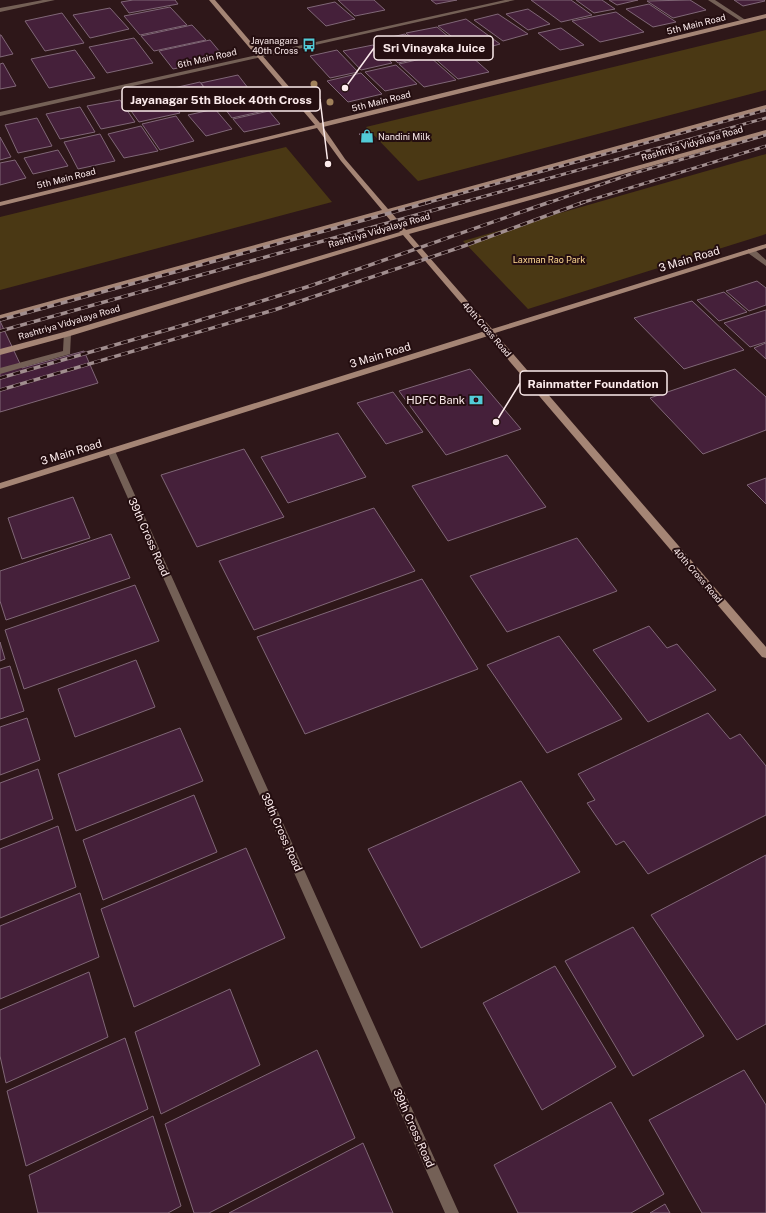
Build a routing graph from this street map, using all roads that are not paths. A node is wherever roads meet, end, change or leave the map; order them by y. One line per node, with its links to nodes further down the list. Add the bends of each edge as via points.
1 (52, 0): 5 (street)
2 (212, 0): 8 (street, 40th Cross Road)
3 (512, 0): 8 (street, 6th Main Road)
4 (711, 0): 7 (street)
5 (0, 10)
6 (766, 16): 7 (street, 5th Main Road)
7 (744, 21): 11 (street, 5th Main Road)
8 (259, 56): 10 (street, 6th Main Road); 11 (street, 40th Cross Road)
9 (766, 107): 14 (street, Rashtriya Vidyalaya Road)
10 (0, 114)
11 (319, 126): 13 (street, 5th Main Road); 14 (street, 40th Cross Road)
12 (766, 132): 15 (street, Rashtriya Vidyalaya Road)
13 (0, 204)
14 (386, 211): 15 (street, 40th Cross Road); 19 (street, Rashtriya Vidyalaya Road)
15 (405, 232): 20 (street, 40th Cross Road); 21 (street, Rashtriya Vidyalaya Road)
16 (766, 246): 17 (street, 3 Main Road)
17 (751, 251): 18 (street); 20 (street, 3 Main Road)
18 (766, 264)
19 (0, 317)
20 (490, 332): 24 (street, 3 Main Road); 26 (street, 40th Cross Road)
21 (67, 334): 22 (street, Rashtriya Vidyalaya Road); 23 (street, via 67,352)
22 (0, 352)
23 (0, 371)
24 (111, 451): 25 (street, 3 Main Road); 27 (street, 39th Cross Road)
25 (0, 486)
26 (766, 654)
27 (452, 1213)

